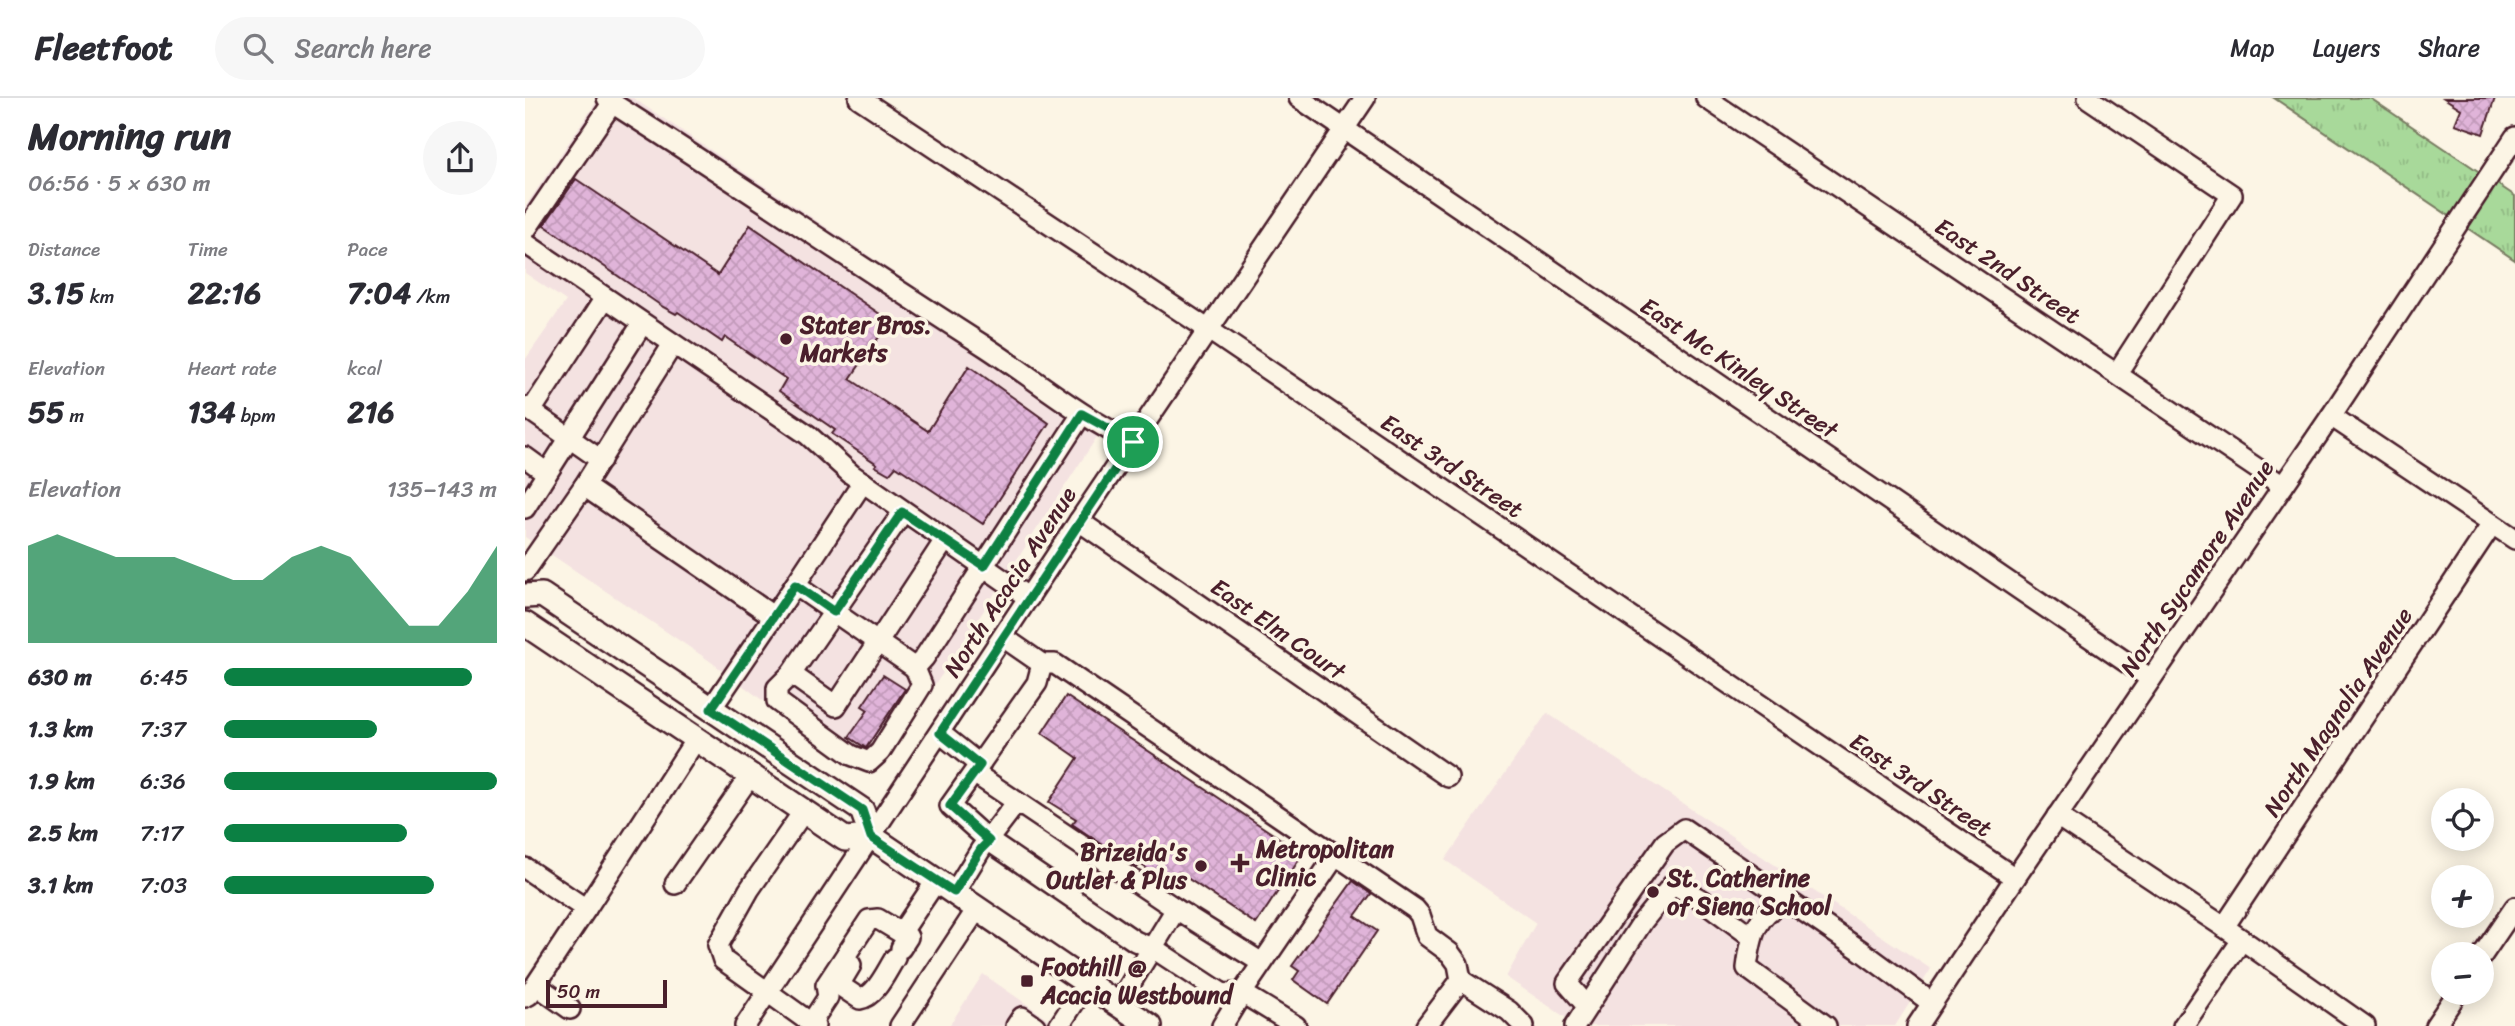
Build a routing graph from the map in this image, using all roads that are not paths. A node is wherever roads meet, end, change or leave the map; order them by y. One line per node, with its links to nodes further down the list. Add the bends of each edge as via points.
1 (859, 98): 13 (street, East 3rd Street)
2 (1299, 98): 7 (street, East Mc Kinley Street)
3 (1366, 98): 7 (street, North Acacia Avenue)
4 (1706, 98): 15 (street, East 2nd Street)
5 (2088, 98): 15 (street, via 2232,195)
6 (610, 100): 9 (street); 17 (street)
7 (1344, 129): 13 (street, North Acacia Avenue); 46 (street, East Mc Kinley Street)
8 (2515, 137): 18 (street, North Sycamore Avenue)
9 (525, 230)
10 (525, 243): 11 (street)
11 (605, 298): 12 (street); 16 (street)
12 (642, 324): 14 (street); 19 (street)
13 (1209, 330): 20 (street, North Acacia Avenue); 60 (street, East 3rd Street)
14 (673, 344): 22 (street); 24 (street, via 808,435)
15 (2117, 373): 26 (street, East 2nd Street)
16 (528, 409): 19 (street)
17 (1082, 414): 20 (street); 33 (street)
18 (2331, 416): 26 (street, North Sycamore Avenue); 30 (street)
19 (570, 438): 22 (street); 23 (street)
20 (1133, 442): 29 (street, North Acacia Avenue)
21 (525, 457): 23 (street)
22 (601, 460): 25 (street)
23 (547, 473): 27 (street)
24 (863, 482): 28 (street); 35 (street)
25 (584, 486): 34 (street); 39 (street)
26 (2283, 486): 46 (street, North Sycamore Avenue)
27 (525, 508)
28 (902, 512): 32 (street); 38 (street)
29 (1079, 521): 37 (street, North Acacia Avenue); 52 (street, East Elm Court)
30 (2493, 524): 31 (street); 68 (street, North Magnolia Avenue)
31 (2515, 539)
32 (945, 540): 33 (street); 42 (street)
33 (984, 566): 37 (street); 44 (street)
34 (525, 571)
35 (795, 585): 38 (street); 39 (street)
36 (525, 596): 47 (main road, via 542,595)
37 (1029, 598): 41 (street, North Acacia Avenue)
38 (834, 612): 42 (street); 45 (street)
39 (773, 616): 47 (street)
40 (525, 624): 49 (main road)
41 (1003, 637): 43 (street); 48 (street, North Acacia Avenue)
42 (878, 643): 44 (street); 45 (street, via 836,706)
43 (1042, 664): 50 (street, via 1037,683); 58 (street, via 1055,664)
44 (915, 667): 45 (street, via 922,685 869,762 851,755 777,701 777,688)
45 (791, 674)
46 (2151, 679): 55 (street, North Sycamore Avenue)
47 (711, 709): 56 (main road, via 862,810)
48 (940, 733): 50 (street); 56 (street, North Acacia Avenue)
49 (696, 739): 51 (main road); 65 (street)
50 (977, 769): 53 (street); 57 (street, via 950,806)
51 (750, 776): 54 (main road); 61 (street)
52 (1448, 777)
53 (1017, 802): 57 (street); 67 (street)
54 (803, 812): 56 (main road, via 845,839); 79 (street, via 718,946 723,960)
55 (2057, 816): 60 (street, North Sycamore Avenue); 68 (street)
56 (871, 837): 62 (main road); 79 (street, North Acacia Avenue)
57 (989, 841): 62 (street); 74 (street, via 1135,941)
58 (1336, 855): 75 (street); 76 (street, via 1415,909 1427,936 1458,964)
59 (525, 868): 65 (street)
60 (2015, 878): 81 (street, North Sycamore Avenue)
61 (675, 884)
62 (945, 887): 66 (main road); 73 (street)
63 (1786, 900): 70 (street, via 1770,907); 81 (street); 84 (street, via 1683,829 1665,843 1567,983)
64 (2515, 907): 72 (street)
65 (586, 909): 78 (street)
66 (977, 909): 77 (main road); 88 (street)
67 (1176, 909): 74 (street); 75 (street)
68 (2224, 927): 71 (street)
69 (862, 929): 73 (street, via 869,920 878,919); 73 (street, via 870,932 869,937 839,985 860,999 866,998); 86 (street, via 826,985 828,997)
70 (1751, 936): 84 (street, via 1673,884); 98 (street, via 1747,968)
71 (2242, 940): 100 (street); 101 (street)
72 (2491, 942)
73 (899, 946)
74 (1151, 947): 80 (street, via 1223,994); 82 (street)
75 (1262, 963): 80 (street)
76 (1461, 980): 95 (street); 96 (street)
77 (1087, 983): 82 (main road); 91 (street)
78 (530, 991): 85 (street)
79 (767, 993): 86 (street); 87 (street, North Acacia Avenue)
80 (1242, 993): 93 (street); 94 (street)
81 (1932, 1003): 99 (street, North Sycamore Avenue)
82 (1118, 1004): 92 (main road)
83 (2449, 1005): 102 (street)
84 (1587, 1006): 97 (street)
85 (570, 1009)
86 (813, 1025)
87 (745, 1026)
88 (900, 1026)
89 (1016, 1026): 90 (street, via 1022,1017)
90 (1035, 1026)
91 (1059, 1026)
92 (1150, 1026)
93 (1222, 1026)
94 (1296, 1026)
95 (1426, 1026)
96 (1524, 1026)
97 (1575, 1026)
98 (1825, 1026)
99 (1917, 1026)
100 (2183, 1026)
101 (2365, 1026)
102 (2435, 1026)

